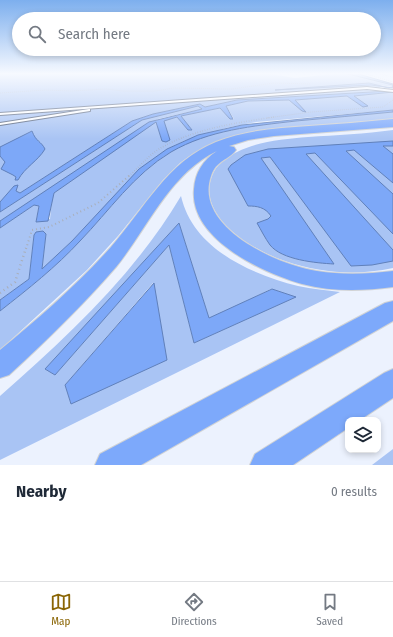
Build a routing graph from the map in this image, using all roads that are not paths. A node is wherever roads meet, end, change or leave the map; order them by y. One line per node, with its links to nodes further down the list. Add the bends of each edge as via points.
1 (265, 95): 2 (lane)
2 (123, 104): 3 (lane); 5 (lane)
3 (0, 114)
4 (393, 123): 9 (highway, via 264,134 224,144 199,156 179,172 135,230 92,280)
5 (0, 124)
6 (393, 127): 7 (highway, via 286,136 241,144 215,159 204,172 200,186 201,201 224,236 263,262 317,279 371,282)
7 (393, 278)
8 (393, 310): 11 (highway)
9 (0, 366)
10 (393, 382): 12 (highway)
11 (110, 465)
12 (266, 465)

